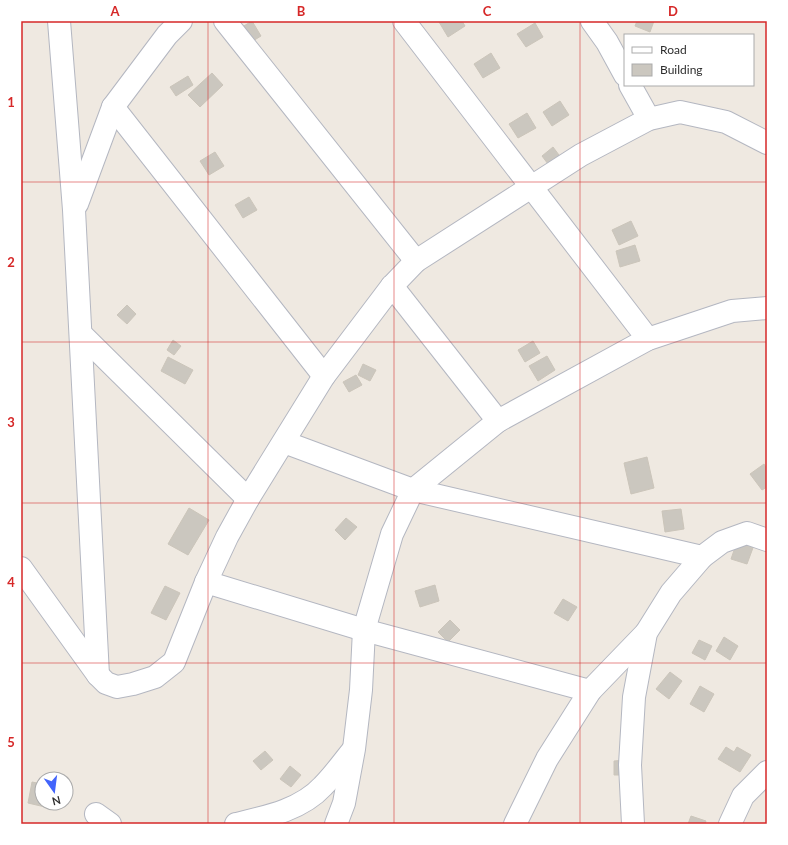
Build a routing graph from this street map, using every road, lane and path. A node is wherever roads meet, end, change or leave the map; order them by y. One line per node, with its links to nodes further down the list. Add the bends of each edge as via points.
1 (59, 21): 13 (street)
2 (181, 21): 9 (street, via 167,35)
3 (225, 21): 14 (street)
4 (404, 21): 12 (street)
5 (592, 21): 6 (street)
6 (607, 32): 7 (street)
7 (624, 73)
8 (631, 86): 10 (street)
9 (113, 107): 13 (street); 19 (street)
10 (649, 119): 11 (street, via 680,112 726,122); 12 (street, via 581,155)
11 (767, 143)
12 (531, 188): 14 (street); 18 (street)
13 (74, 210): 17 (street)
14 (416, 261): 15 (street)
15 (392, 286): 19 (street); 20 (street)
16 (767, 308): 18 (street, via 732,311)
17 (81, 334): 23 (street); 30 (street)
18 (648, 339): 20 (street)
19 (324, 376): 21 (street)
20 (498, 420): 22 (street)
21 (284, 442): 22 (street); 23 (street)
22 (413, 490): 25 (street); 28 (street, via 392,534)
23 (248, 499): 27 (street)
24 (767, 540): 25 (street, via 747,533 722,542)
25 (702, 557): 29 (street, via 671,593)
26 (21, 568): 30 (street)
27 (206, 582): 28 (street); 30 (street, via 174,662 155,677 117,687 106,683)
28 (364, 630): 31 (street); 32 (street)
29 (646, 633): 31 (street); 37 (street, via 634,697 630,765)
30 (98, 675)
31 (590, 691): 36 (street, via 548,759)
32 (354, 750): 34 (street, via 322,788 302,802 273,815); 35 (street, via 344,803)
33 (767, 772): 38 (street, via 743,796)
34 (236, 824)
35 (336, 824)
36 (515, 824)
37 (633, 824)
38 (730, 824)

